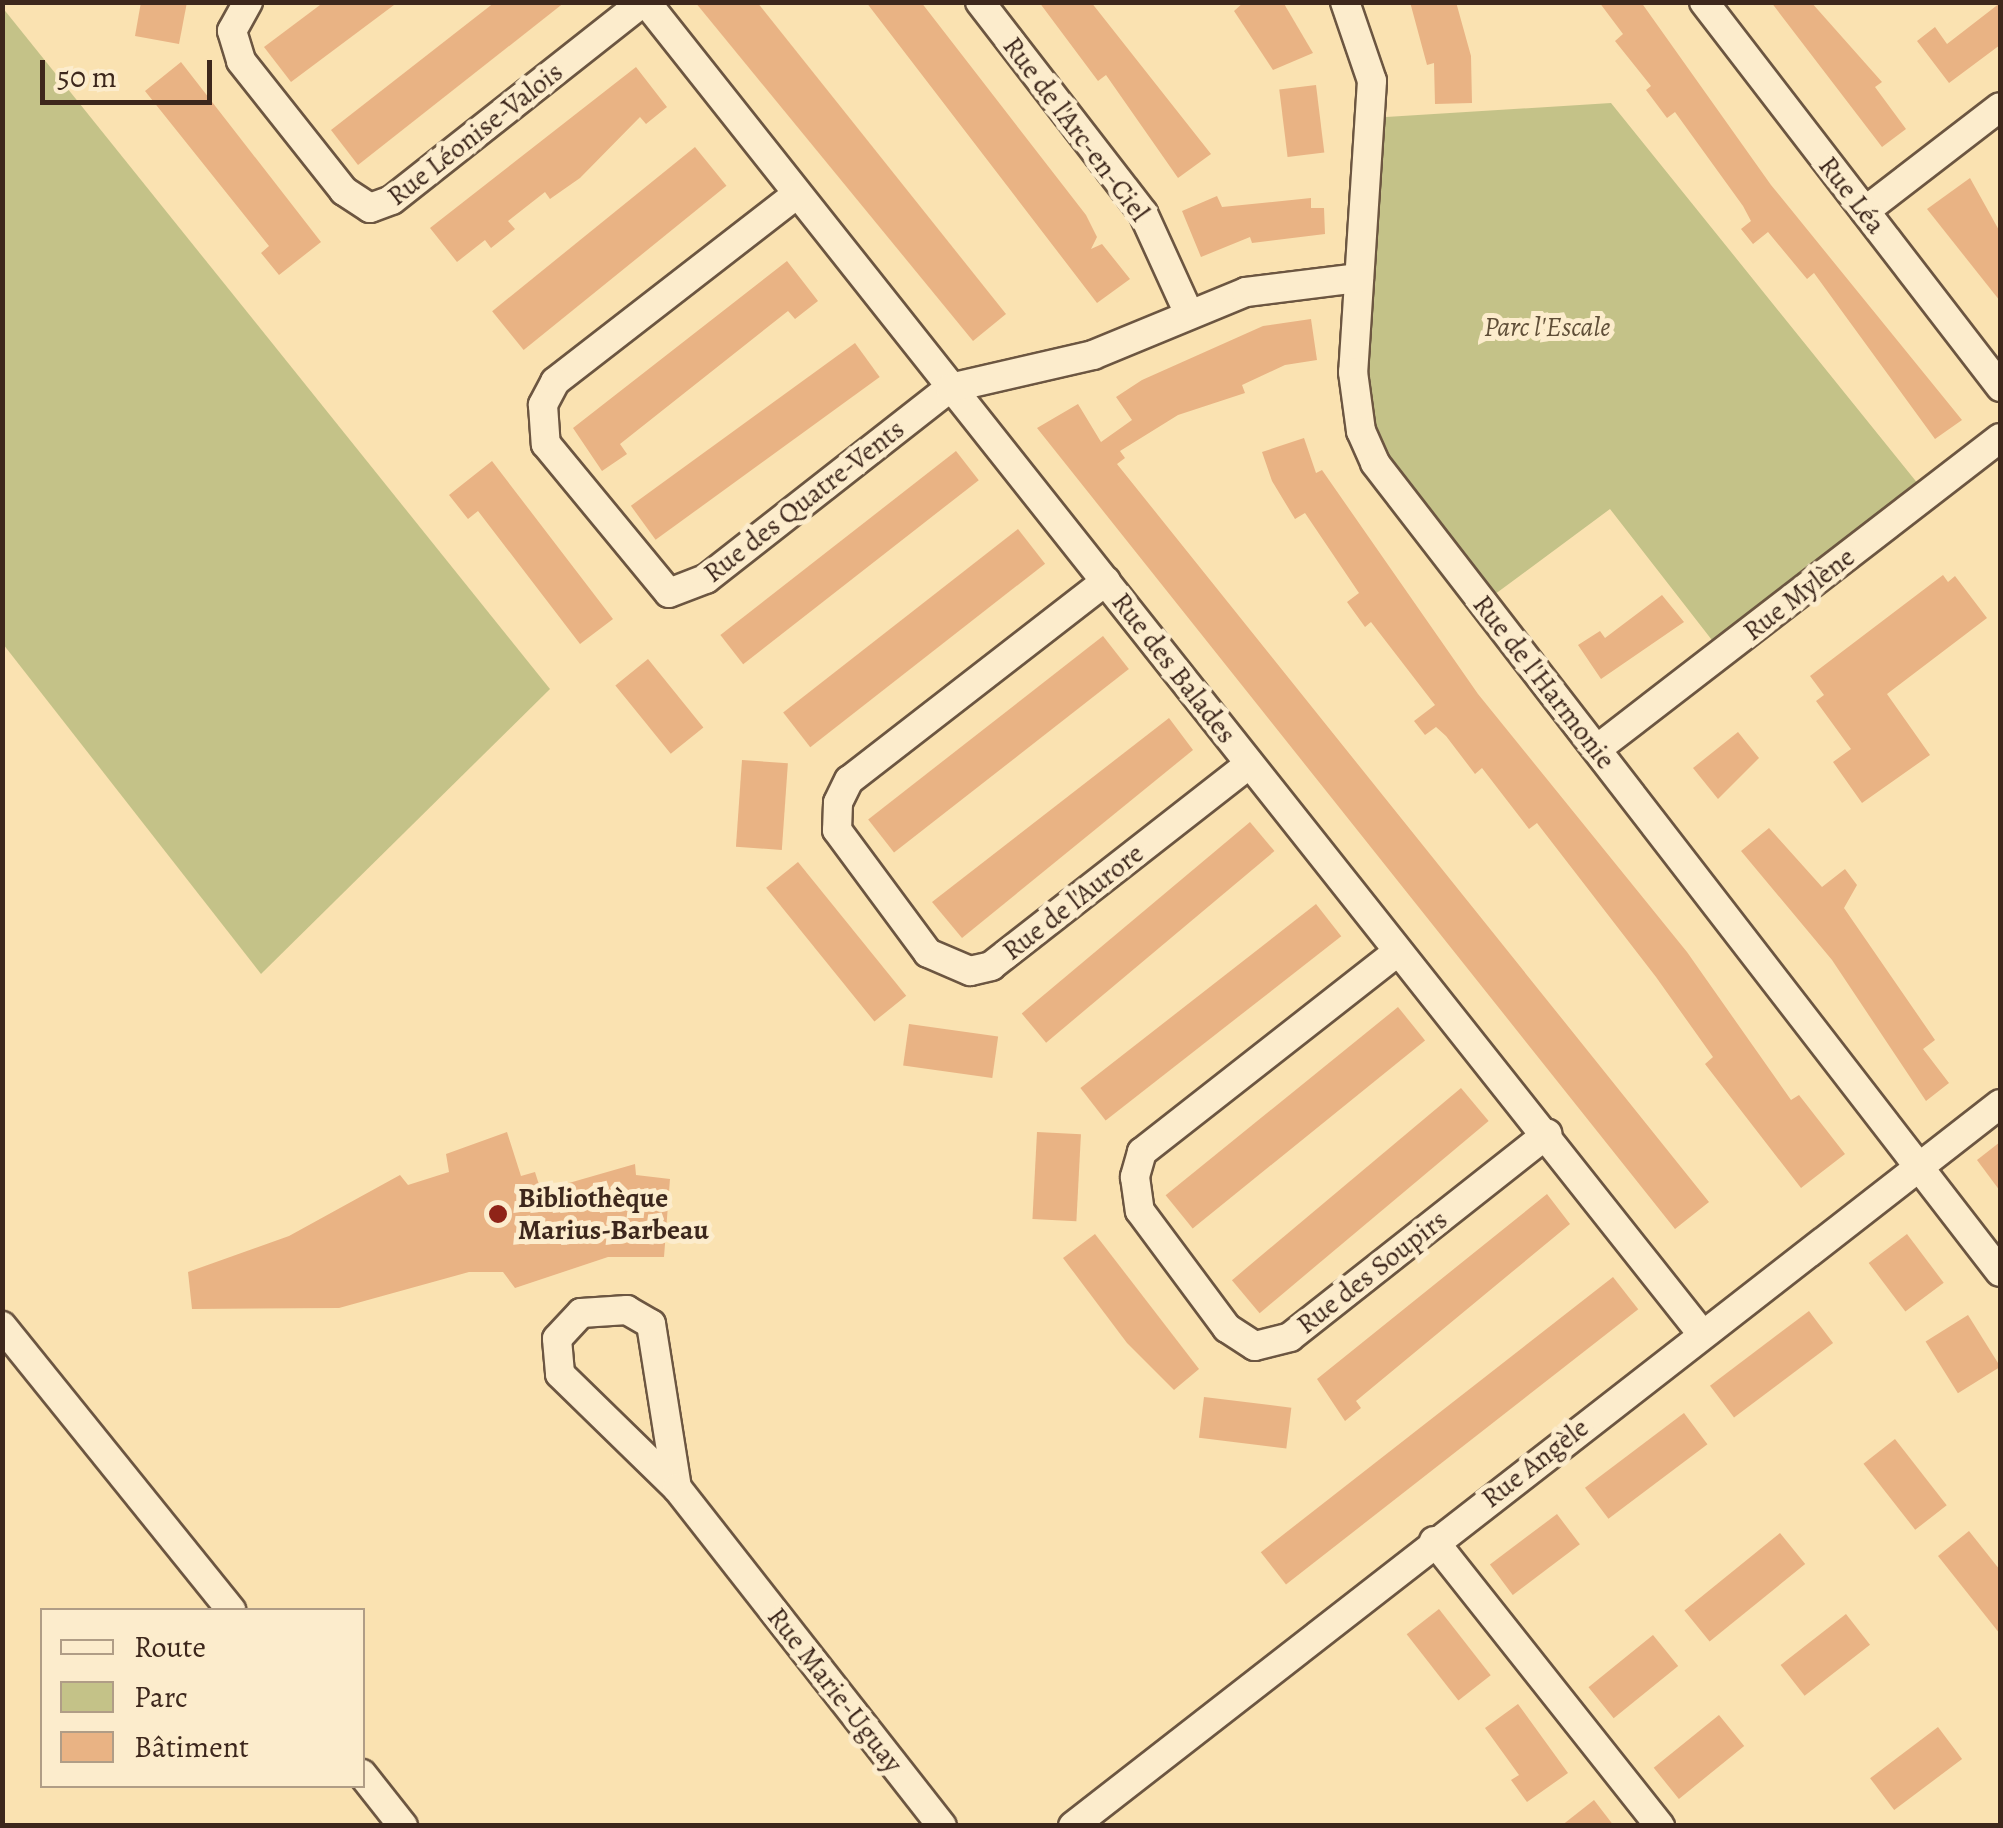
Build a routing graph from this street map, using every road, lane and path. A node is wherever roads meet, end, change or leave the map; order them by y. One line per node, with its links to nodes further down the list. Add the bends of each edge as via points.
1 (248, 2): 2 (street, Rue Léonise-Valois, via 232,31 241,61 344,191 370,208 392,200)
2 (645, 2): 7 (street, Rue des Balades)
3 (980, 2): 10 (street, Rue de l'Arc-en-Ciel, via 1143,213)
4 (1345, 2): 9 (street, Rue de l'Harmonie, via 1372,81)
5 (1704, 2): 8 (street, Rue Léa)
6 (2000, 107): 8 (street)
7 (797, 194): 12 (street, Rue des Balades); 12 (street, Rue des Quatre-Vents, via 555,382 542,405 546,444 616,534 663,588 688,588)
8 (1865, 212): 11 (street, Rue Léa)
9 (1359, 278): 10 (street, Rue des Quatre-Vents, via 1274,286); 15 (street, Rue de l'Harmonie, via 1354,401 1376,463)
10 (1189, 314): 12 (street, Rue des Quatre-Vents, via 1023,377)
11 (2000, 387)
12 (950, 388): 14 (street, Rue des Balades)
13 (2000, 438): 15 (street, Rue Mylène)
14 (1106, 581): 16 (street, Rue des Balades); 16 (street, Rue de l'Aurore, via 850,780 838,803 837,830 928,954 970,971 991,966)
15 (1598, 749): 20 (street, Rue de l'Harmonie)
16 (1250, 764): 17 (street, Rue des Balades)
17 (1396, 954): 19 (street, Rue des Balades); 19 (street, Rue des Soupirs, via 1142,1152 1135,1177 1140,1212 1227,1328 1255,1346 1290,1337)
18 (2000, 1104): 20 (street, Rue Angèle)
19 (1547, 1134): 23 (street, Rue des Balades)
20 (1920, 1166): 21 (street, Rue de l'Harmonie); 23 (street, Rue Angèle)
21 (2000, 1272)
22 (2, 1326): 26 (street)
23 (1702, 1334): 25 (street, Rue Angèle)
24 (677, 1488): 24 (street, Rue Marie-Uguay, via 652,1324 627,1310 581,1312 557,1340 560,1374); 29 (street, Rue Marie-Uguay)
25 (1434, 1542): 30 (street, Rue Angèle); 31 (street)
26 (229, 1608)
27 (365, 1778): 28 (street)
28 (404, 1826)
29 (942, 1826)
30 (1073, 1826)
31 (1660, 1826)

